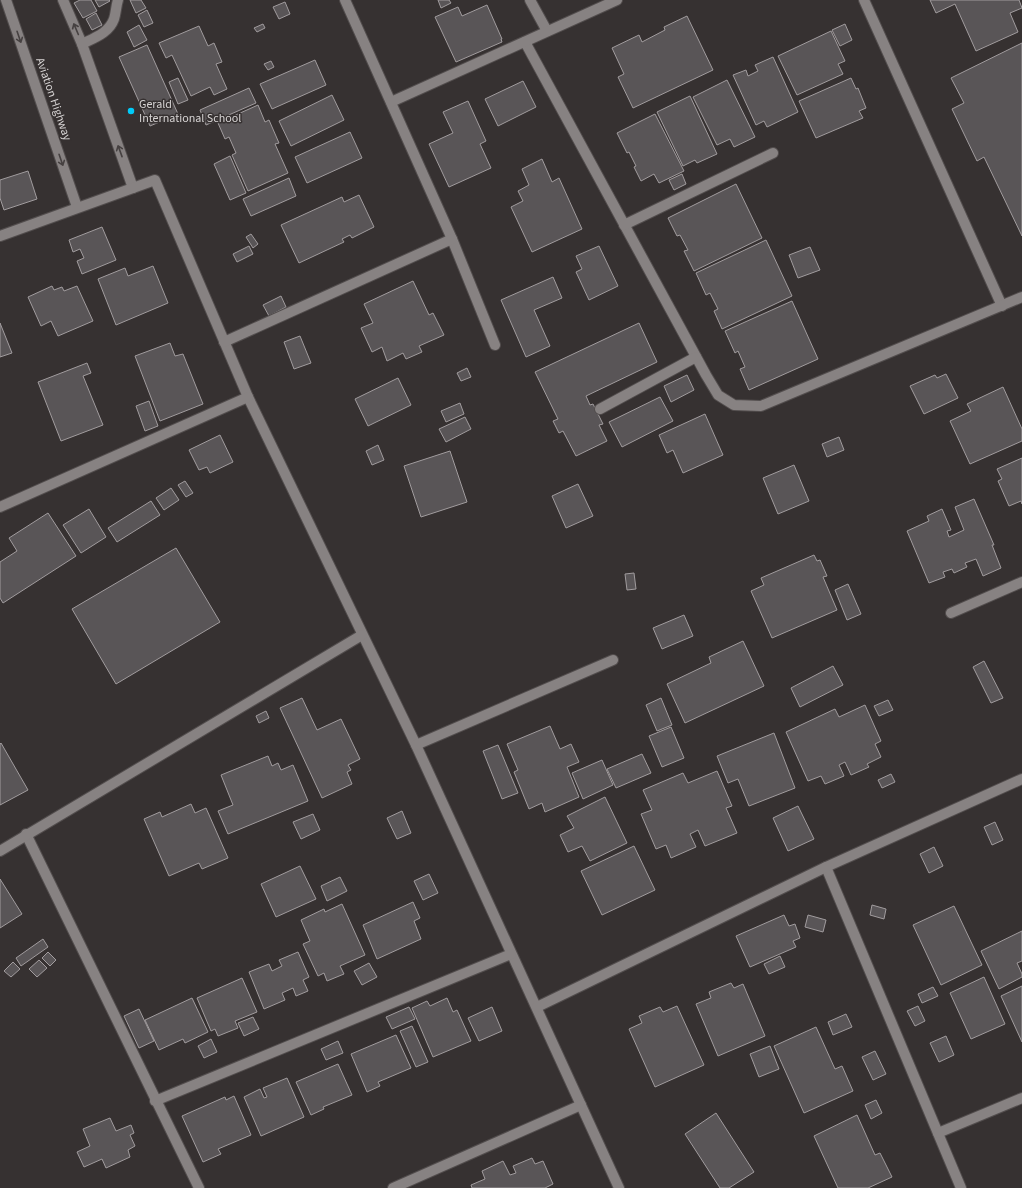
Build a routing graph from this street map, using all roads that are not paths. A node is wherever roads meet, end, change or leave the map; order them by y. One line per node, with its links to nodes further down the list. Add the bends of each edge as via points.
1 (6, 0): 14 (street, Aviation Highway, one-way to 14)
2 (63, 0): 10 (street, one-way to 2)
3 (118, 0): 10 (street, via 110,28)
4 (345, 0): 11 (street)
5 (530, 0): 8 (street)
6 (617, 0): 8 (street)
7 (864, 0): 19 (street)
8 (547, 31): 9 (street)
9 (525, 42): 11 (street); 15 (street)
10 (82, 44): 13 (street, one-way to 10)
11 (391, 102): 17 (street)
12 (774, 153): 15 (street)
13 (133, 188): 14 (street); 20 (street, via 155,180)
14 (77, 207): 16 (street)
15 (624, 225): 22 (street)
16 (0, 236)
17 (452, 239): 20 (street); 21 (street)
18 (1022, 298): 19 (street)
19 (1002, 306): 22 (street, via 760,406 734,405 718,395)
20 (224, 342): 23 (street)
21 (495, 345)
22 (696, 357): 24 (street)
23 (248, 397): 25 (street); 28 (street)
24 (600, 408)
25 (0, 507)
26 (1022, 582): 27 (street)
27 (951, 613)
28 (362, 635): 30 (street); 32 (street)
29 (612, 660): 30 (street)
30 (416, 745): 35 (street)
31 (1022, 779): 34 (street)
32 (26, 834): 33 (street); 38 (street)
33 (0, 851)
34 (826, 867): 36 (street); 40 (street)
35 (511, 954): 36 (street); 38 (street)
36 (537, 1007): 39 (street)
37 (1022, 1098): 40 (street)
38 (155, 1101): 41 (street)
39 (581, 1105): 42 (street); 43 (street)
40 (938, 1133): 44 (street)
41 (199, 1188)
42 (393, 1188)
43 (619, 1188)
44 (961, 1188)

